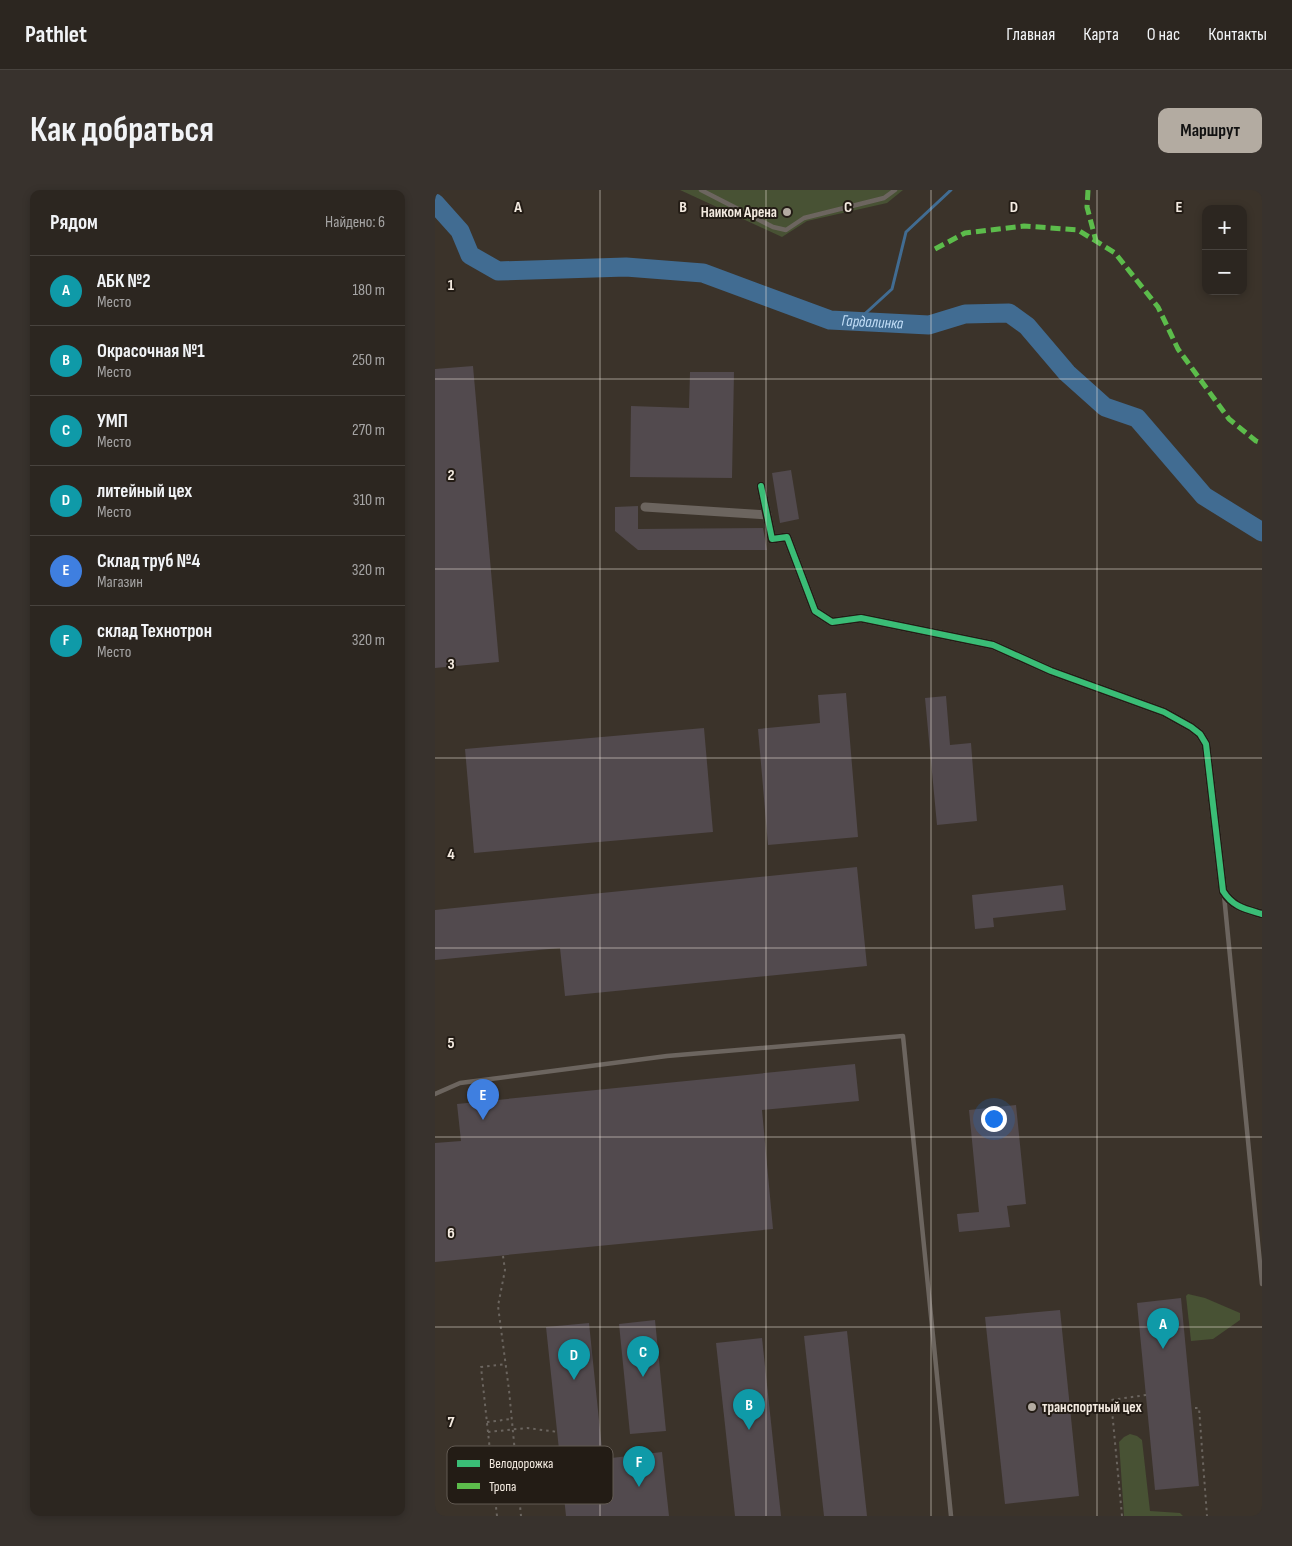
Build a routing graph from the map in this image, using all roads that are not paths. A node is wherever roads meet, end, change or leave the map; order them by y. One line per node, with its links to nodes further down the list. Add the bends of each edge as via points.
1 (701, 190): 2 (lane, via 773,227 786,230 804,218 884,198)
2 (895, 190)
3 (761, 486): 5 (street)
4 (645, 507): 5 (street)
5 (767, 515): 6 (street, via 773,539 787,537 815,611 832,622 861,618 993,645 1051,671 1164,712 1191,726 1206,744)
6 (1223, 891): 7 (street, via 1237,906); 9 (lane)
7 (1262, 914)
8 (435, 1094): 10 (lane, via 460,1083 667,1056 903,1036)
9 (1262, 1284)
10 (951, 1516)

